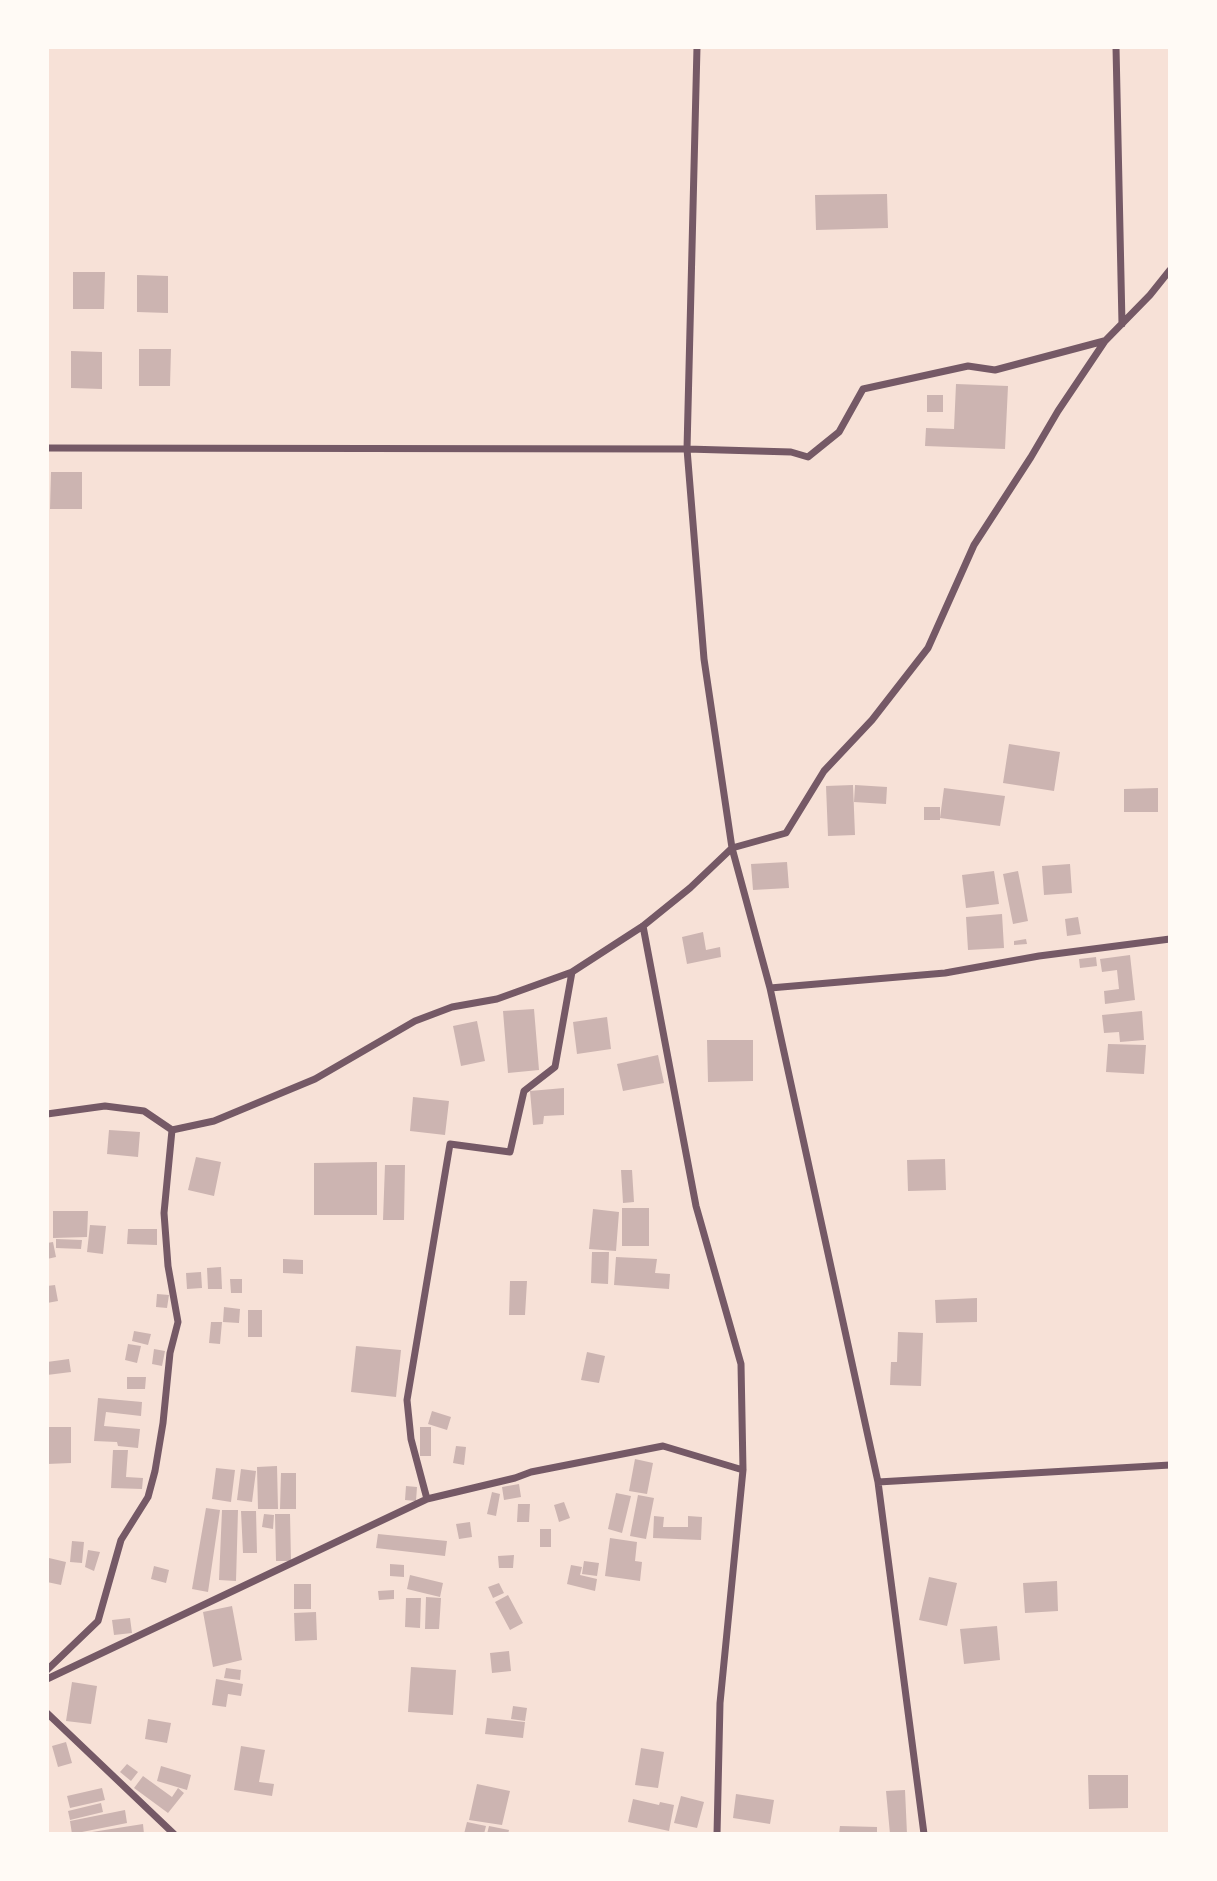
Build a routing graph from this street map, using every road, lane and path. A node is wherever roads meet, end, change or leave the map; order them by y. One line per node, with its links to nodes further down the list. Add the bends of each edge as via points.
1 (696, 47): 7 (street)
2 (1116, 47): 4 (street)
3 (1170, 270): 4 (street)
4 (1122, 324): 5 (street)
5 (1105, 341): 7 (street, via 995,370 968,366 863,389 839,432 808,457); 8 (street, via 974,545 928,648 872,720 824,771 786,833)
6 (47, 448): 7 (street)
7 (687, 449): 8 (street, via 704,659)
8 (732, 848): 9 (street); 12 (street)
9 (643, 926): 11 (street); 16 (street, via 696,1206 741,1364)
10 (1170, 939): 12 (street, via 945,973)
11 (572, 972): 14 (street, via 415,1021 303,1084 214,1121); 18 (street, via 555,1067 524,1091 510,1152 450,1144 407,1401 411,1439)
12 (770, 988): 17 (street)
13 (47, 1114): 14 (street, via 105,1106 144,1111)
14 (172, 1130): 19 (street, via 164,1213 178,1322 155,1471 148,1497 121,1540 98,1620)
15 (1170, 1465): 17 (street)
16 (743, 1470): 18 (street, via 663,1446 531,1472); 23 (street, via 720,1703)
17 (878, 1482): 24 (street)
18 (427, 1499): 20 (street)
19 (47, 1671)
20 (47, 1679)
21 (47, 1713): 22 (street)
22 (174, 1834)
23 (717, 1834)
24 (924, 1834)

